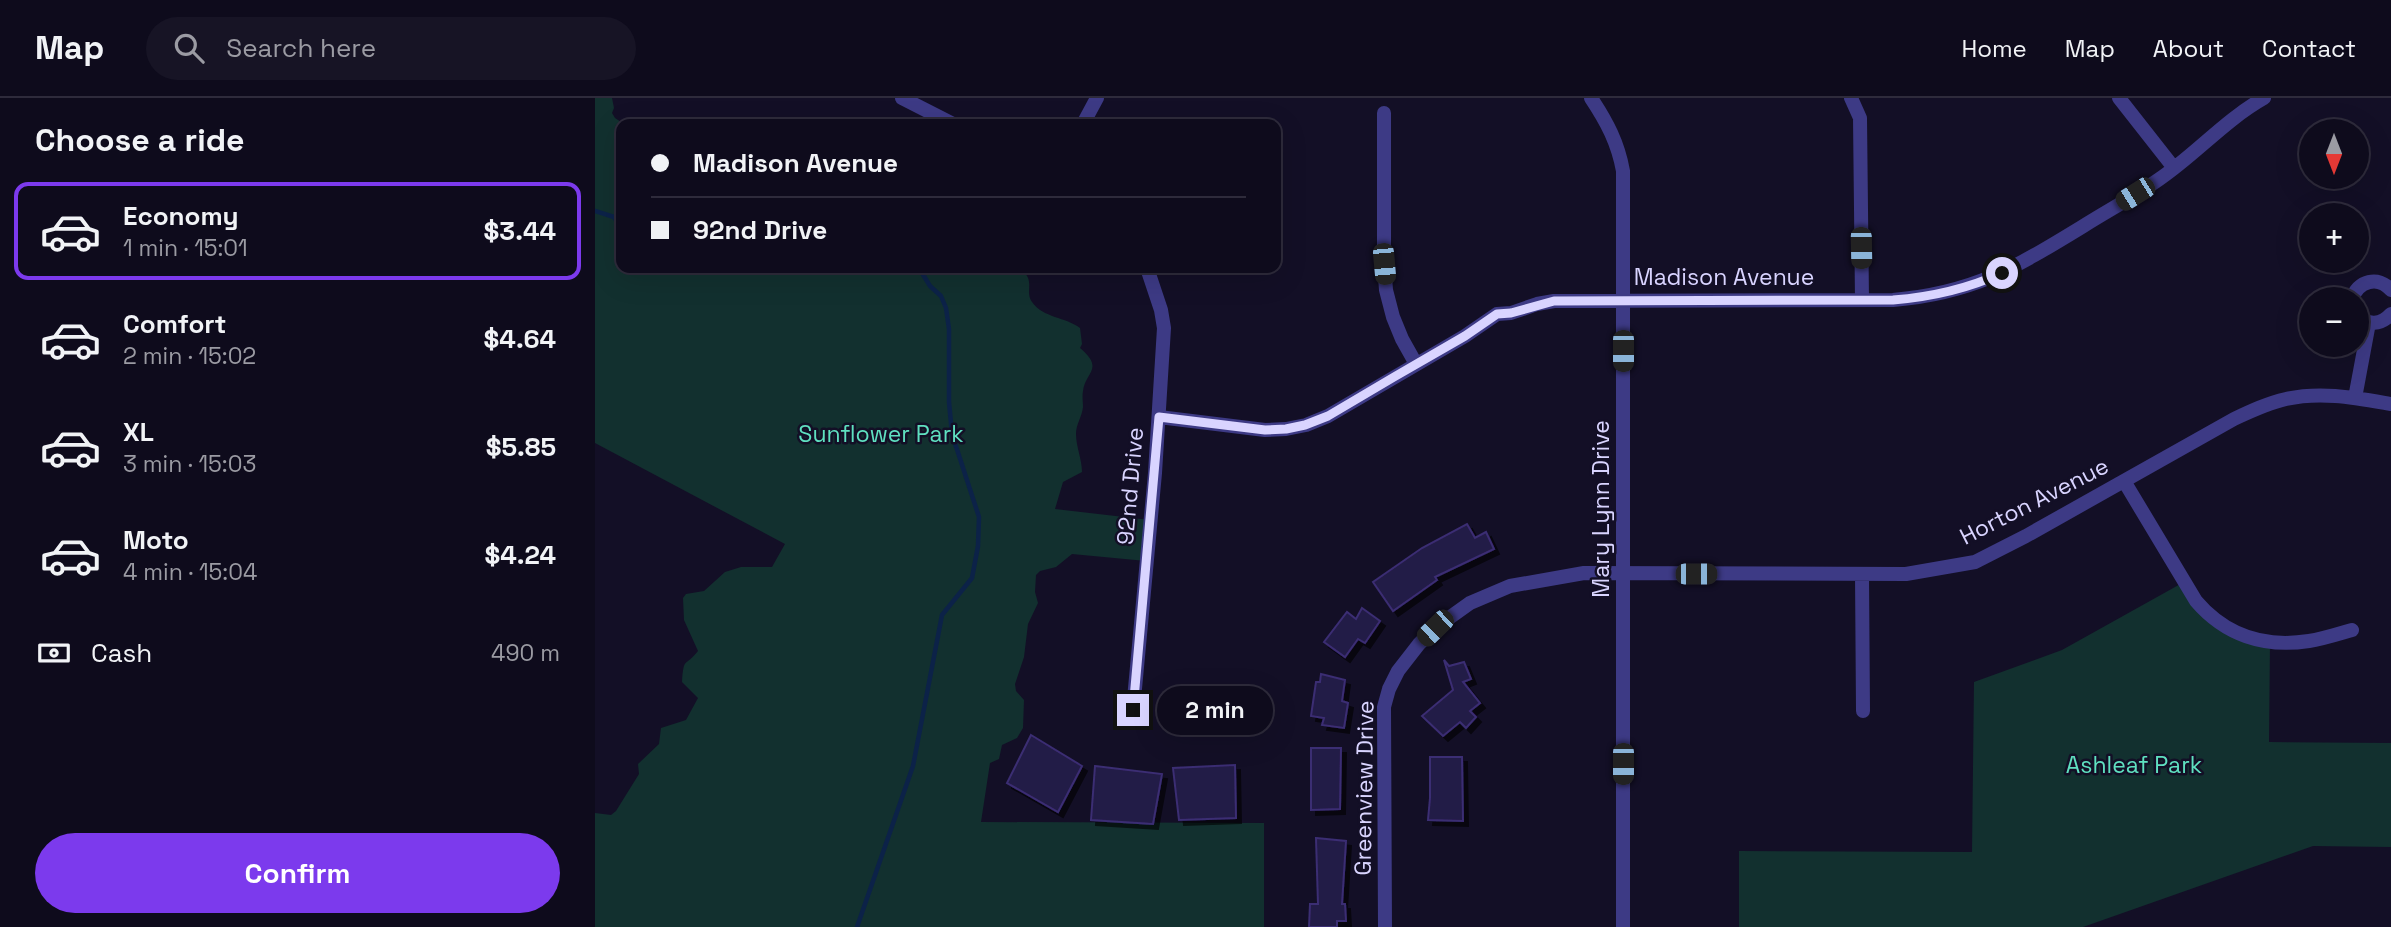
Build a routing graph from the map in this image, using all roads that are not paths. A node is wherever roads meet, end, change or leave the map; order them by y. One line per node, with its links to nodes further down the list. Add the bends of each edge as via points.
1 (902, 98): 8 (street)
2 (1097, 98): 9 (street)
3 (1591, 98): 14 (street, Mary Lynn Drive, via 1609,125 1623,171)
4 (1851, 98): 15 (street, via 1860,118)
5 (2119, 98): 10 (street)
6 (2264, 98): 10 (street, Madison Avenue)
7 (1384, 113): 19 (street, via 1386,290 1402,340)
8 (943, 119)
9 (1086, 119)
10 (2174, 168): 15 (street, Madison Avenue, via 2021,264 1983,282 1924,298)
11 (1149, 273): 22 (street, 92nd Drive, via 1164,328)
12 (2359, 287): 13 (street, via 2371,281)
13 (2391, 290)
14 (1624, 300): 15 (street, Madison Avenue); 19 (street, Madison Avenue, via 1554,301 1497,314); 24 (street, Mary Lynn Drive)
15 (1862, 300)
16 (2391, 314): 17 (street, via 2384,321)
17 (2369, 320)
18 (2359, 357): 20 (street)
19 (1416, 364): 22 (street, Madison Avenue, via 1328,416 1286,429)
20 (2355, 398): 21 (street, Horton Avenue); 23 (street, Horton Avenue, via 2305,396 2268,404)
21 (2391, 404)
22 (1159, 417): 28 (street, 92nd Drive)
23 (2124, 481): 25 (street, Horton Avenue, via 1975,562 1906,574); 27 (street, via 2196,601 2224,627 2270,641 2308,641)
24 (1623, 574): 25 (street, Horton Avenue); 26 (street, Horton Avenue); 31 (street, Mary Lynn Drive)
25 (1862, 575): 29 (street)
26 (1553, 578): 30 (street, Greenview Drive, via 1510,586 1470,603 1435,628 1393,680 1384,707)
27 (2352, 630)
28 (1133, 710)
29 (1863, 711)
30 (1385, 927)
31 (1623, 927)

